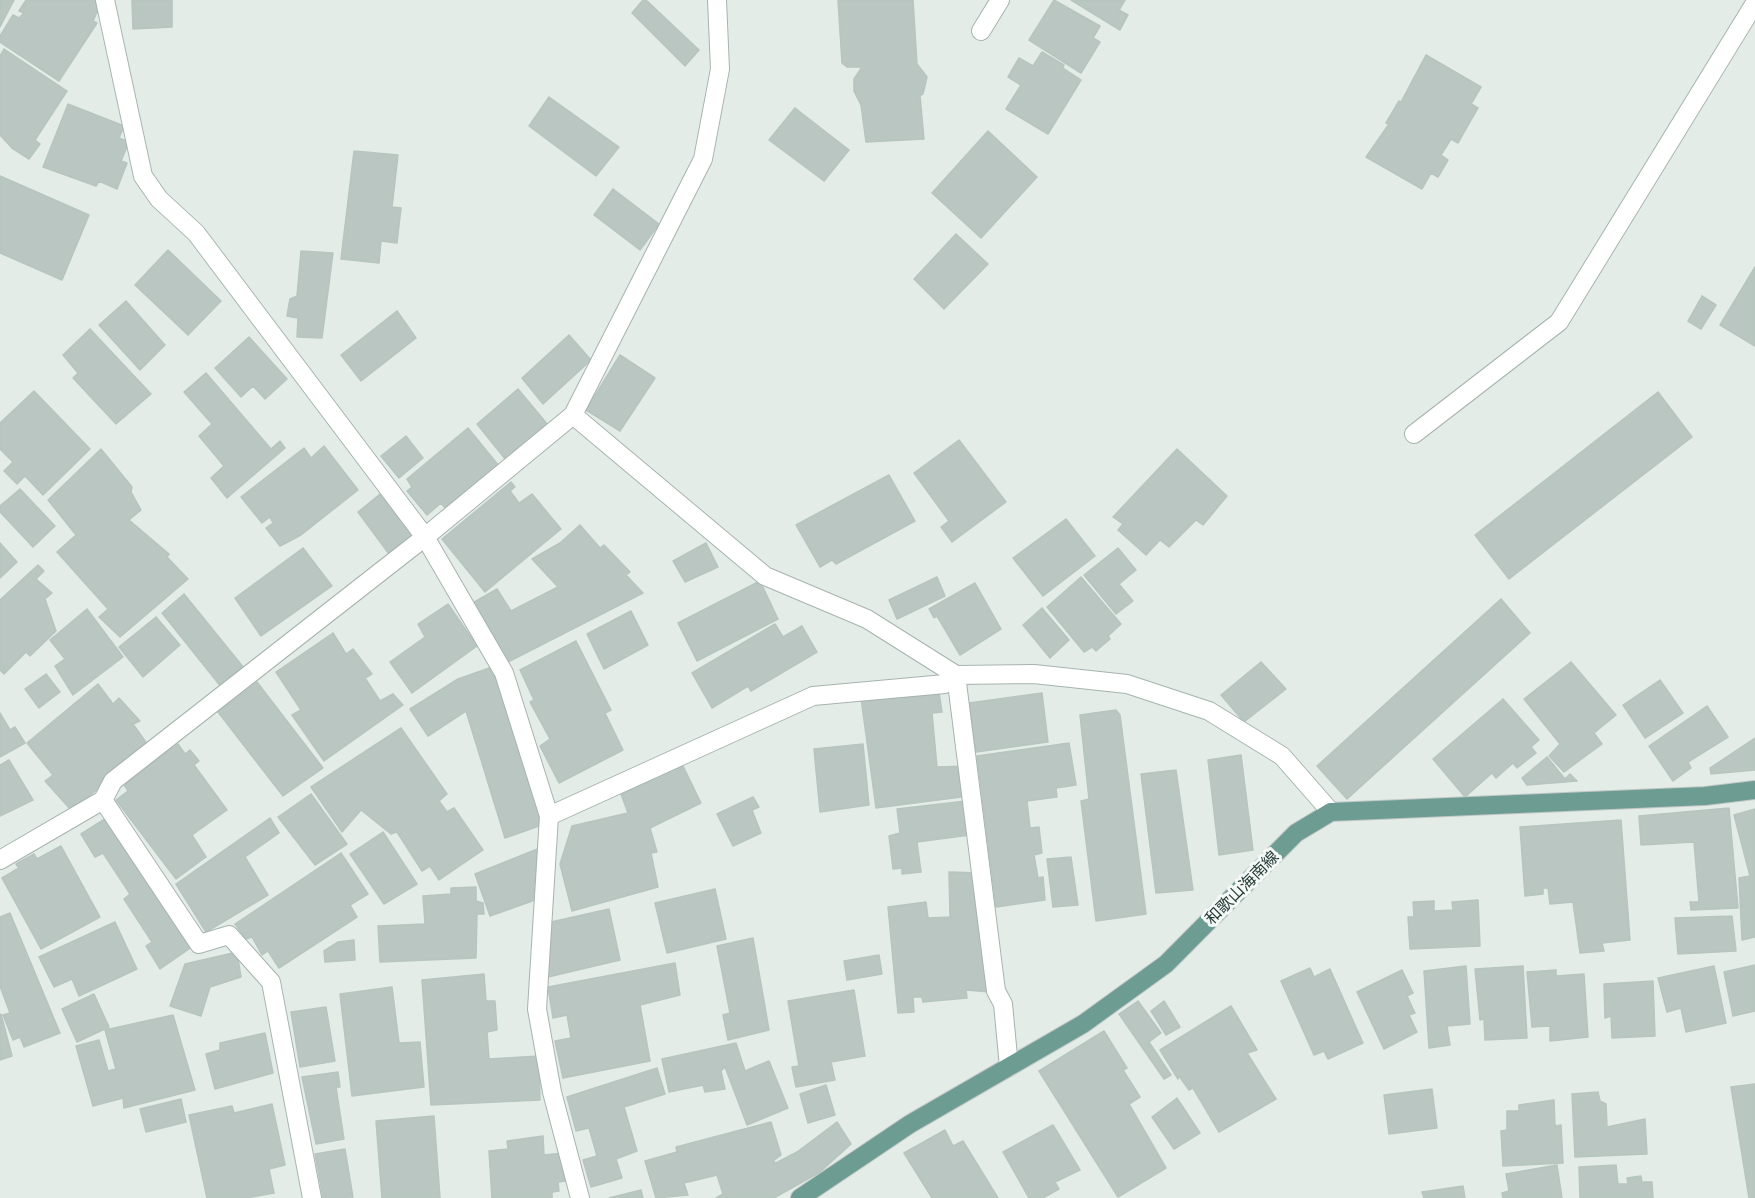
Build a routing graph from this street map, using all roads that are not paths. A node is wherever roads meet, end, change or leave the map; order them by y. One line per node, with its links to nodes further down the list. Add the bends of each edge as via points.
1 (105, 0): 8 (street, via 143,176 159,199 196,233)
2 (717, 0): 6 (street, via 720,69 703,159)
3 (1000, 0): 5 (street)
4 (1755, 3): 7 (street, via 1559,322)
5 (981, 31)
6 (573, 415): 8 (street); 9 (street, via 765,576 867,619)
7 (1414, 434)
8 (425, 537): 11 (street, via 113,781); 13 (street, via 504,673)
9 (956, 675): 12 (street, via 1034,674 1127,684 1209,711 1282,756); 13 (street, via 945,684 813,696); 15 (street)
10 (1755, 790): 12 (main road, 和歌山海南線, via 1705,796)
11 (103, 800): 14 (street); 16 (street, via 199,944 229,935 272,982)
12 (1331, 812): 15 (main road, 和歌山海南線, via 1296,833 1166,964 1083,1024)
13 (549, 816): 17 (street, via 537,1009 552,1092)
14 (0, 860)
15 (1009, 1067): 18 (main road, 和歌山海南線, via 910,1124)
16 (312, 1198)
17 (580, 1198)
18 (800, 1198)

